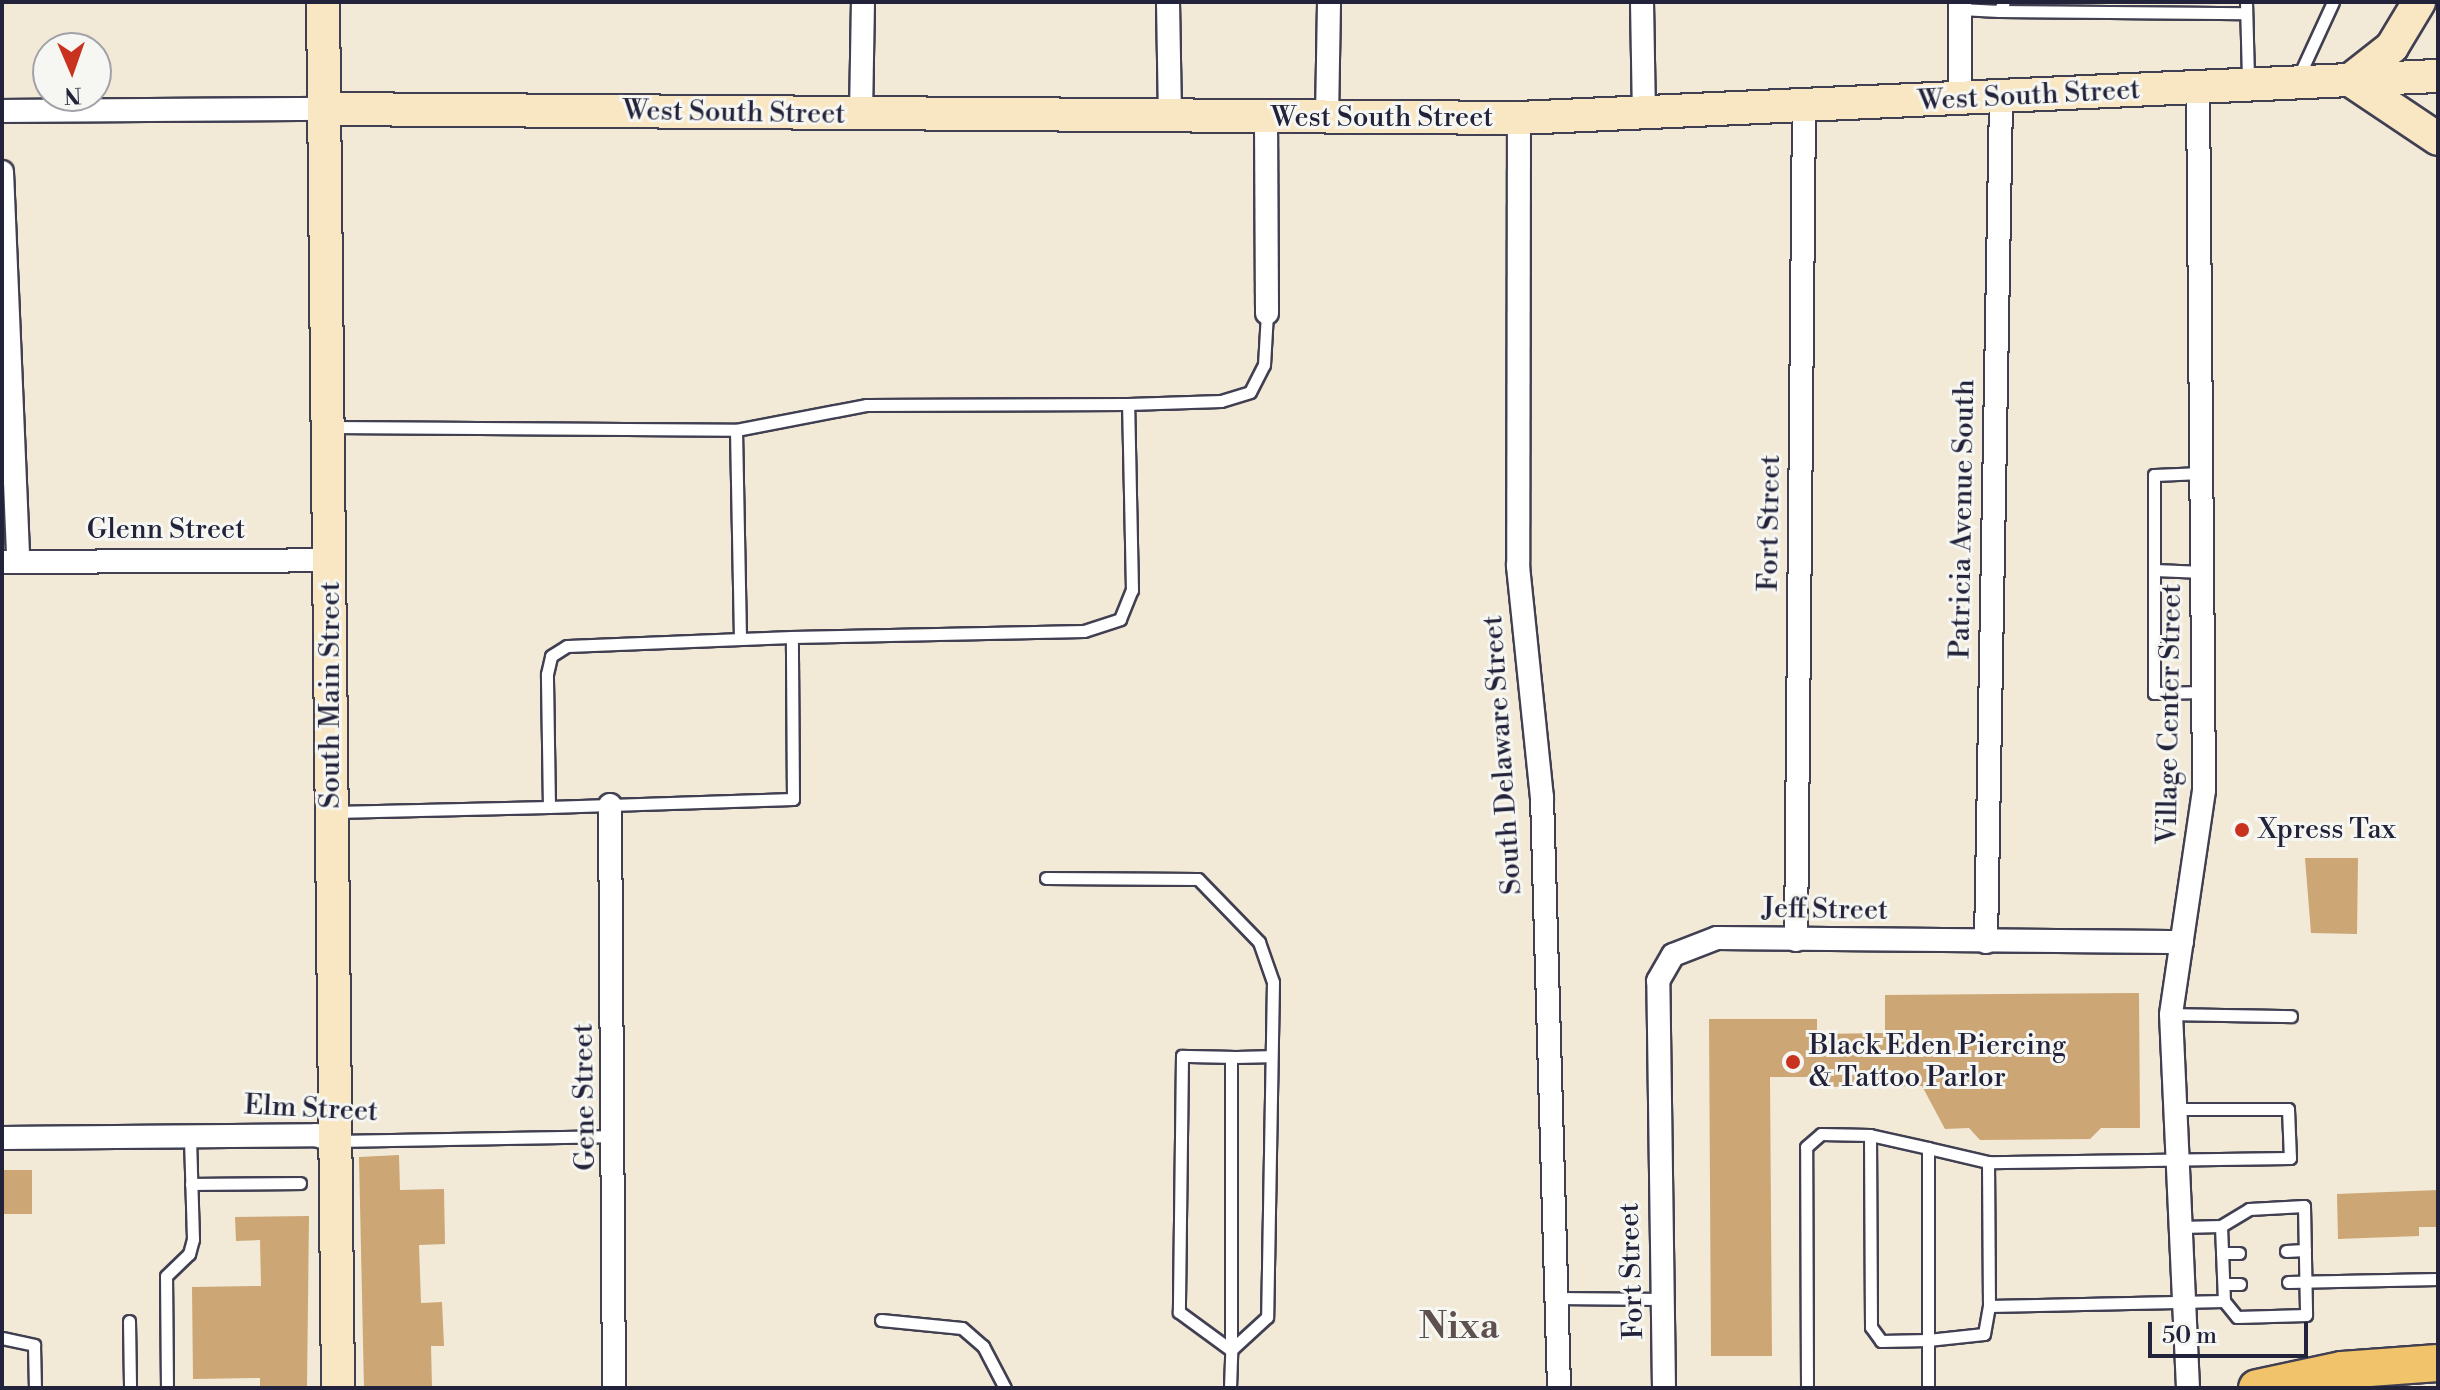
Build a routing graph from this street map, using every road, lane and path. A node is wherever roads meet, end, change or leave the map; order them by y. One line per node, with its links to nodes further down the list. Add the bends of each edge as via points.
1 (323, 2): 19 (street, South Main Street)
2 (863, 2): 22 (street)
3 (1168, 2): 23 (street)
4 (1329, 2): 25 (street)
5 (1642, 2): 21 (street)
6 (2333, 2): 13 (lane)
7 (2419, 2): 12 (street, via 2392,47)
8 (1960, 5): 9 (lane); 17 (street)
9 (2001, 6): 10 (lane)
10 (2246, 7): 14 (lane)
11 (2438, 76): 12 (street, West South Street)
12 (2350, 80): 13 (street, West South Street); 27 (street)
13 (2295, 83): 14 (street, West South Street)
14 (2248, 85): 15 (street, West South Street)
15 (2198, 88): 16 (street, West South Street); 33 (street, Village Center Street)
16 (2001, 97): 17 (street, West South Street); 46 (street, Patricia Avenue South)
17 (1960, 99): 18 (street, West South Street)
18 (1804, 107): 21 (street, West South Street); 45 (street, Fort Street)
19 (325, 109): 20 (street); 22 (street, West South Street); 31 (street, South Main Street)
20 (2, 111)
21 (1644, 114): 26 (street, West South Street)
22 (861, 115): 23 (street, West South Street)
23 (1170, 118): 24 (street, West South Street)
24 (1266, 118): 25 (street, West South Street); 29 (street)
25 (1327, 118): 26 (street, West South Street)
26 (1519, 118): 75 (street, South Delaware Street, via 1518,566 1542,797)
27 (2438, 139)
28 (2, 172): 35 (street)
29 (1267, 313): 30 (lane, via 1264,365 1250,392 1221,401)
30 (1128, 404): 32 (lane, via 866,405); 38 (lane, via 1132,590 1120,619 1084,631)
31 (331, 427): 32 (lane); 34 (street, South Main Street)
32 (736, 430): 39 (lane)
33 (2204, 473): 36 (lane, via 2154,475); 37 (street, Village Center Street)
34 (331, 560): 35 (street, Glenn Street); 43 (street, South Main Street)
35 (10, 562)
36 (2155, 570): 37 (lane); 40 (lane, via 2154,693)
37 (2204, 572): 40 (street, Village Center Street)
38 (792, 637): 39 (lane); 41 (lane, via 793,799)
39 (740, 639): 42 (lane, via 583,642 551,656)
40 (2204, 692): 47 (street, Village Center Street, via 2200,837)
41 (610, 805): 42 (lane); 55 (street, Gene Street)
42 (549, 807): 43 (lane)
43 (330, 812): 57 (street, South Main Street)
44 (1046, 878): 50 (lane, via 1198,879 1259,942 1273,982)
45 (1796, 940): 46 (street, Jeff Street); 59 (street, Jeff Street, via 1717,938 1673,955 1658,981)
46 (1986, 942): 47 (street, Jeff Street)
47 (2182, 942): 48 (street, Village Center Street)
48 (2171, 1014): 49 (lane); 52 (street, Village Center Street)
49 (2291, 1016)
50 (1271, 1056): 51 (lane); 84 (lane, via 1267,1317)
51 (1231, 1057): 84 (lane); 84 (lane, via 1182,1056 1179,1312)
52 (2176, 1109): 61 (street, Village Center Street); 61 (lane, via 2288,1109 2294,1135 2290,1158)
53 (190, 1135): 56 (street, Elm Street); 57 (street, Elm Street, via 316,1135); 63 (lane)
54 (1870, 1135): 58 (lane); 83 (lane, via 1871,1327 1881,1341); 95 (lane, via 1821,1134 1806,1147)
55 (617, 1136): 57 (lane, Elm Street); 90 (street, Gene Street)
56 (2, 1138)
57 (335, 1141): 89 (street, South Main Street)
58 (1928, 1148): 60 (lane); 83 (lane)
59 (1659, 1152): 76 (street, Fort Street)
60 (1988, 1162): 61 (lane); 79 (lane)
61 (2178, 1165): 65 (street, Village Center Street)
62 (300, 1183): 63 (lane)
63 (191, 1184): 88 (lane, via 189,1254 166,1276)
64 (2221, 1226): 65 (lane); 66 (lane, via 2249,1209 2304,1206); 68 (lane)
65 (2181, 1227): 78 (street, Village Center Street)
66 (2305, 1250): 67 (lane); 72 (lane)
67 (2286, 1251)
68 (2222, 1253): 69 (lane); 73 (lane)
69 (2239, 1253)
70 (2438, 1279): 72 (lane)
71 (2288, 1282): 72 (lane)
72 (2306, 1282): 77 (lane, via 2306,1315 2237,1317)
73 (2224, 1284): 74 (lane); 77 (lane)
74 (2240, 1284)
75 (1556, 1298): 76 (lane); 93 (street, South Delaware Street)
76 (1663, 1299): 94 (street, Fort Street)
77 (2224, 1301): 78 (lane)
78 (2185, 1303): 79 (lane); 97 (street, Village Center Street)
79 (1989, 1306): 83 (lane, via 1984,1334)
80 (881, 1320): 91 (lane, via 962,1328 983,1346)
81 (129, 1321): 87 (lane)
82 (2, 1338): 86 (lane, via 34,1345)
83 (1928, 1340): 96 (lane)
84 (1231, 1350): 92 (lane)
85 (2438, 1363): 98 (main road, via 2342,1370)
86 (35, 1388)
87 (130, 1388)
88 (167, 1388)
89 (338, 1388)
90 (614, 1388)
91 (1005, 1388)
92 (1230, 1388)
93 (1559, 1388)
94 (1664, 1388)
95 (1807, 1388)
96 (1928, 1388)
97 (2188, 1388)
98 (2257, 1388)

